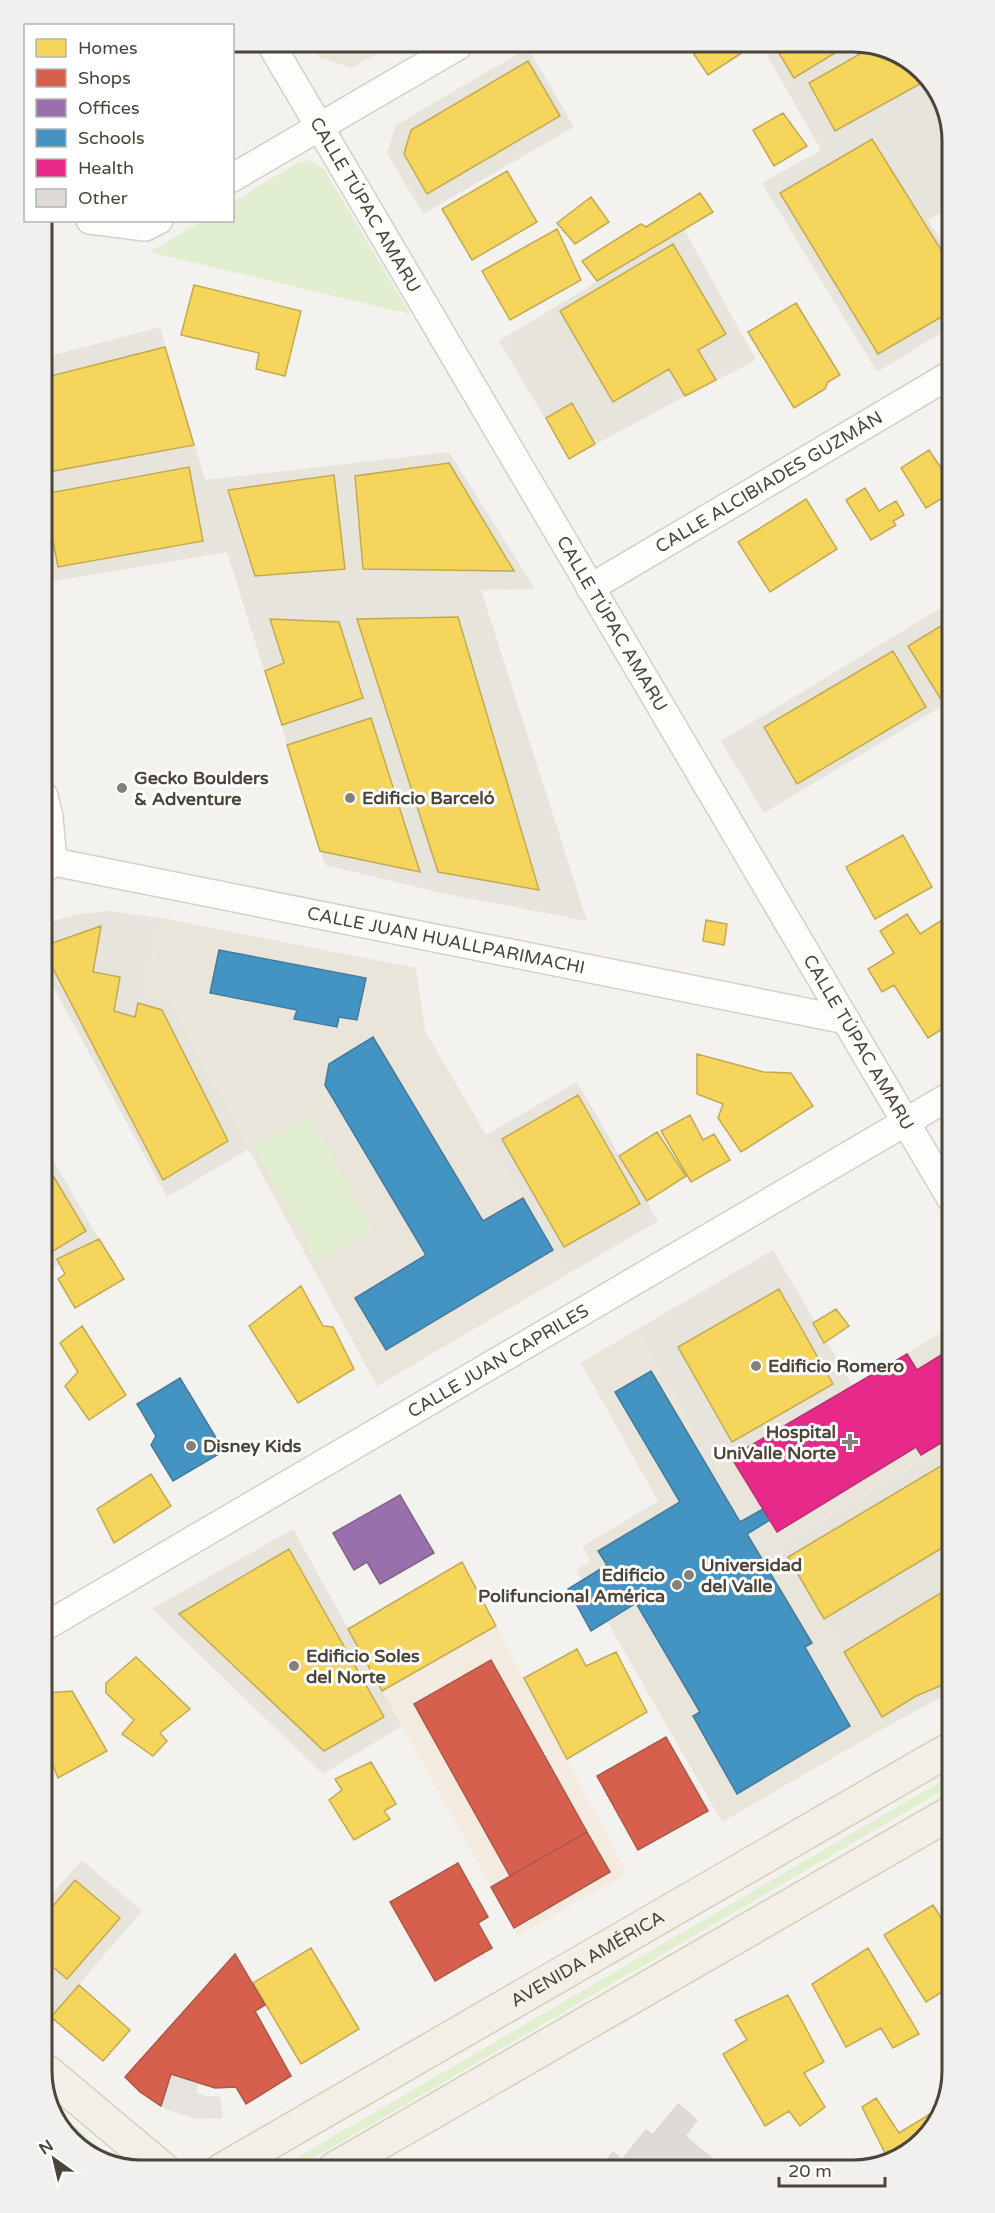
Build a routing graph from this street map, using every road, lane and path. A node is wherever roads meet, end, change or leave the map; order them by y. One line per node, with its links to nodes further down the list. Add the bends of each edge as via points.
1 (275, 52): 3 (street, CALLE TÚPAC AMARU)
2 (448, 52): 3 (street)
3 (319, 127): 4 (street); 8 (street, CALLE TÚPAC AMARU)
4 (234, 177)
5 (106, 222): 6 (street, via 145,227)
6 (155, 222)
7 (942, 380): 8 (street, CALLE ALCIBIADES GUZMÁN)
8 (590, 588): 10 (street, CALLE TÚPAC AMARU)
9 (53, 865): 10 (street, CALLE JUAN HUALLPARIMACHI)
10 (846, 1020): 12 (street, CALLE TÚPAC AMARU)
11 (942, 1101): 12 (street, CALLE JUAN CAPRILES)
12 (907, 1122): 13 (street, CALLE TÚPAC AMARU); 14 (street, CALLE JUAN CAPRILES)
13 (942, 1182)
14 (53, 1622)
15 (942, 1754): 19 (main road, AVENIDA AMÉRICA)
16 (942, 1818): 20 (main road)
17 (53, 2077): 18 (main road)
18 (153, 2160)
19 (239, 2160)
20 (354, 2160)

